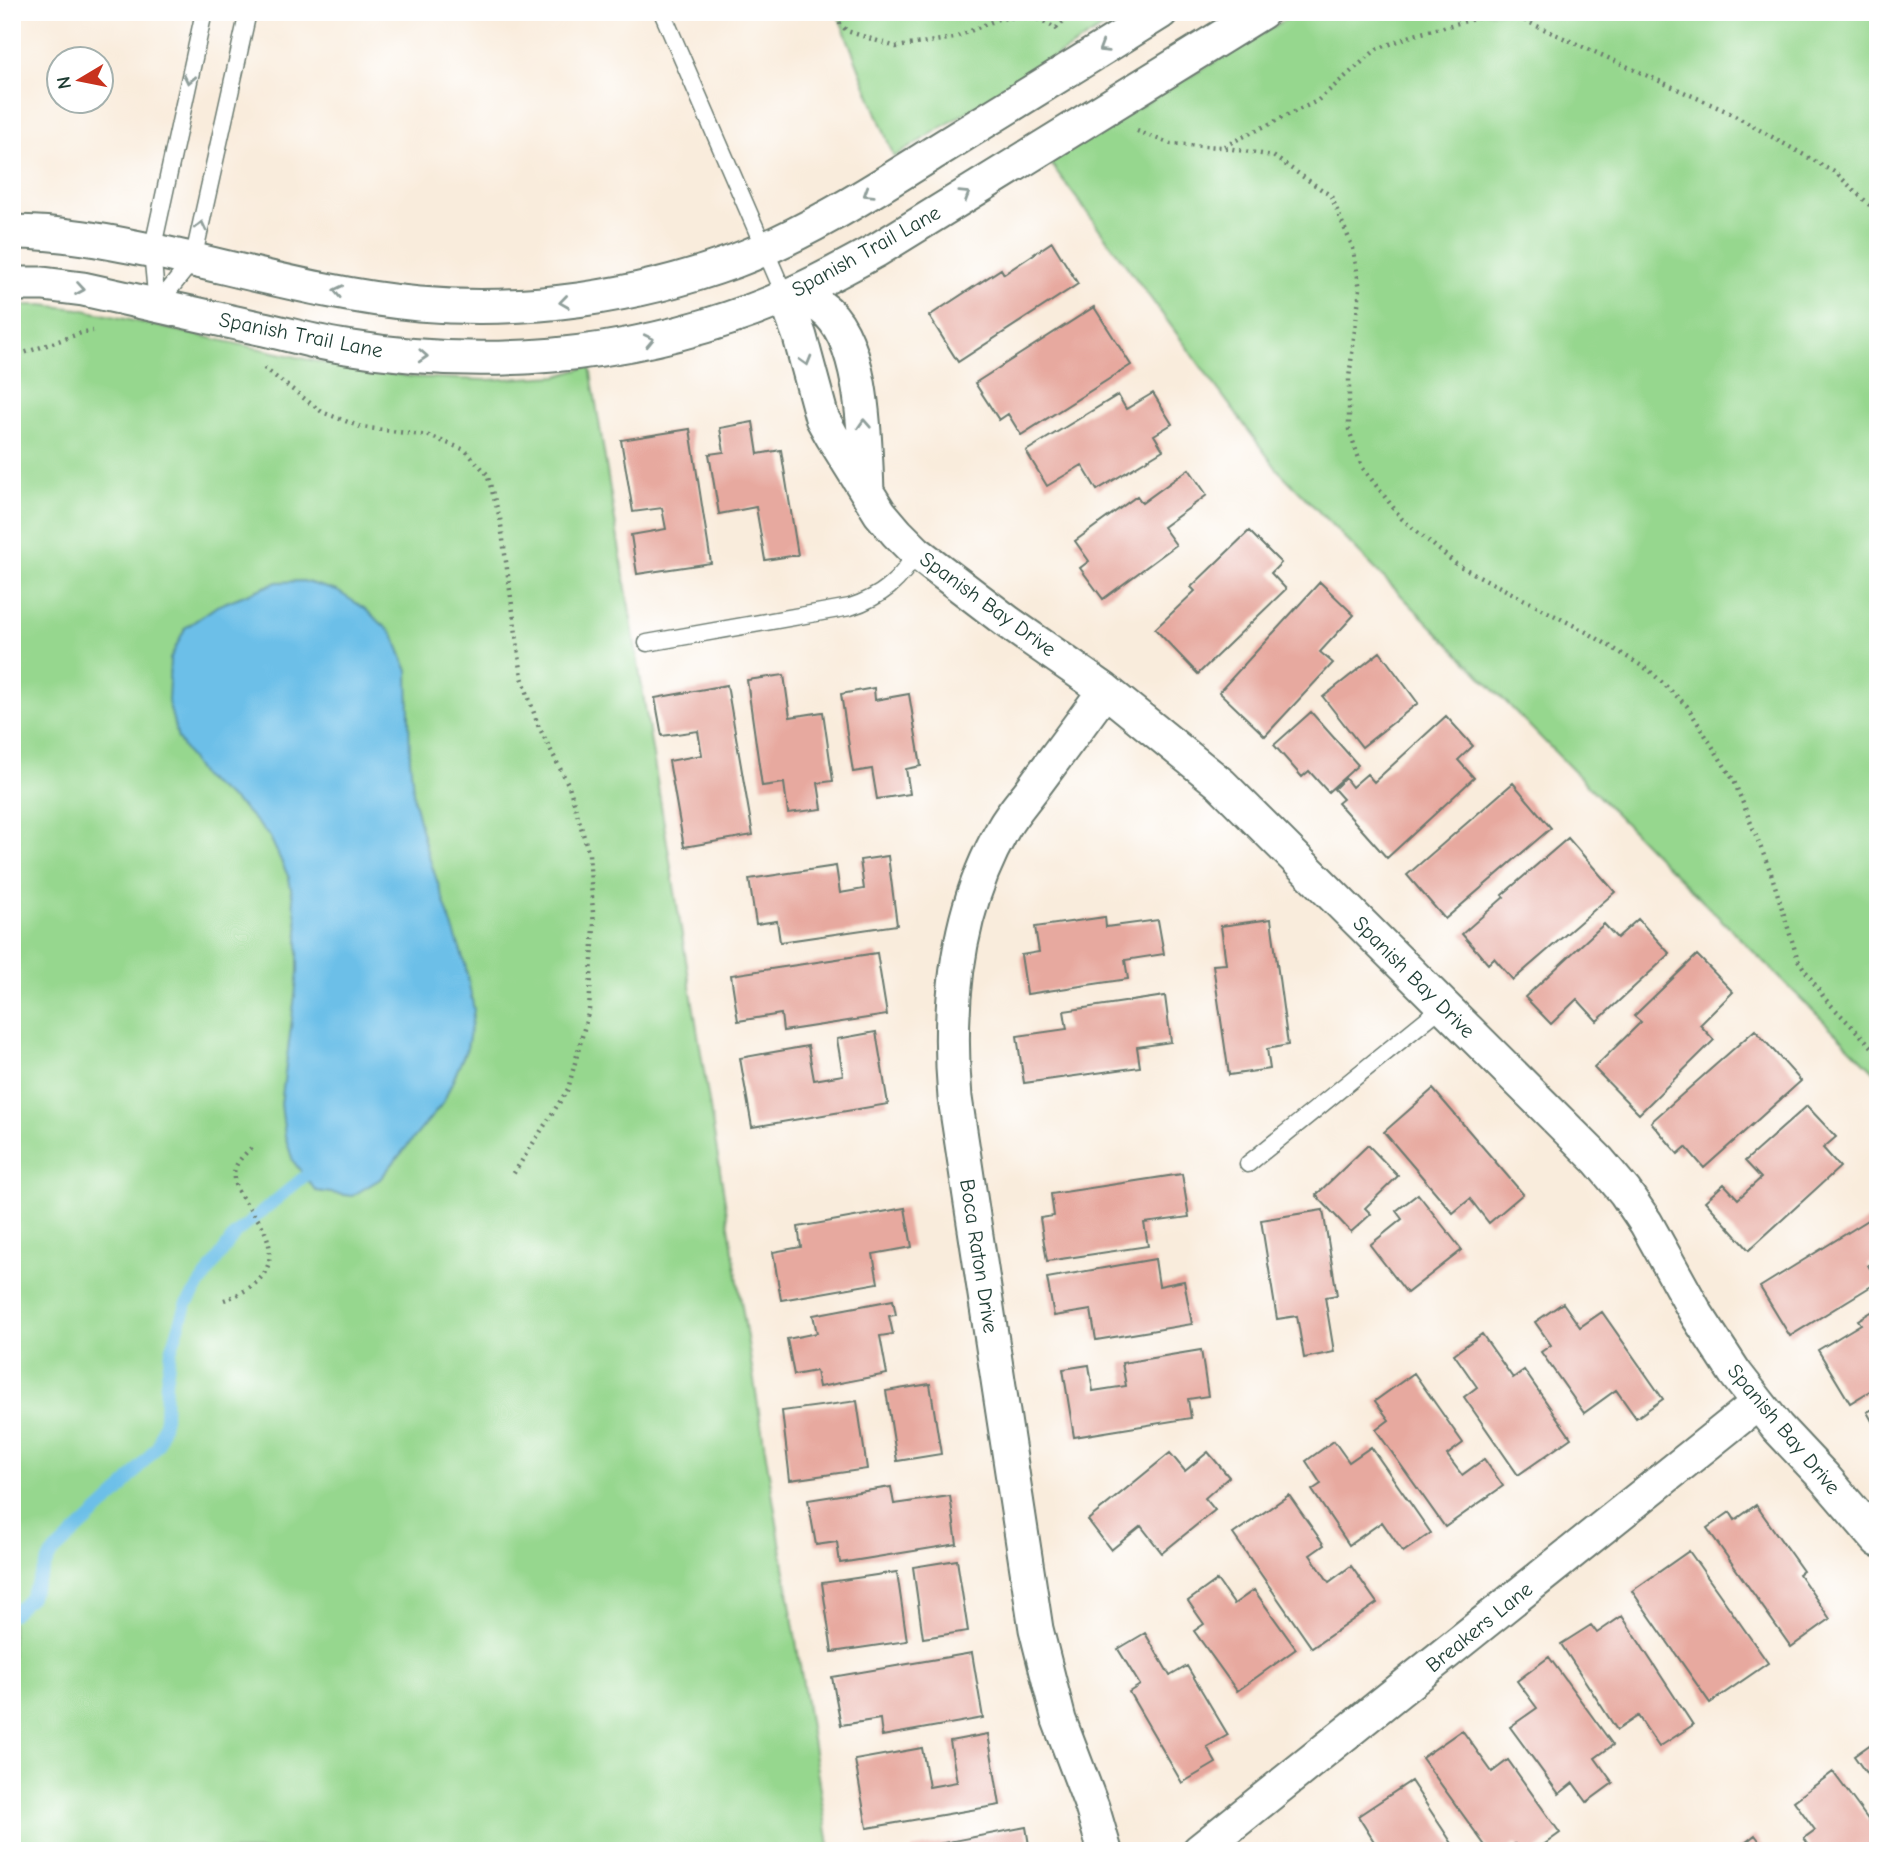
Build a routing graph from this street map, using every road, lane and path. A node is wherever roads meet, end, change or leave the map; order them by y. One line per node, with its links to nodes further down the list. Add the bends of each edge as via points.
1 (204, 12): 15 (lane, one-way to 15)
2 (248, 12): 16 (lane, one-way to 2)
3 (662, 12): 14 (lane)
4 (831, 12): 8 (path, via 847,31 896,47 954,38 998,19 1031,16)
5 (1076, 12): 8 (path)
6 (1161, 12): 9 (street, one-way to 9)
7 (1262, 12): 10 (street, Spanish Trail Lane)
8 (1056, 29): 9 (path)
9 (1081, 62): 14 (street, one-way to 14, via 850,204)
10 (1110, 106): 11 (path, via 1134,129 1171,144); 18 (street, Spanish Trail Lane, one-way to 10, via 877,250)
11 (1221, 147): 12 (path, via 1317,101 1377,49 1485,16 1517,18 1726,111 1836,173); 28 (path, via 1273,156 1331,196 1353,248 1360,289 1349,378 1349,430 1362,467 1402,519 1456,564 1590,634 1650,671 1687,706 1734,781 1771,873 1798,960 1825,999)
12 (1878, 213)
13 (12, 232): 15 (street, via 91,237)
14 (764, 248): 16 (street, one-way to 16, via 676,280 614,295 485,307 354,295); 18 (lane)
15 (152, 251): 16 (street); 19 (lane)
16 (193, 260): 19 (lane)
17 (12, 284): 19 (street, Spanish Trail Lane, one-way to 19, via 83,289)
18 (785, 296): 19 (street, Spanish Trail Lane, one-way to 18, via 345,347 485,359 556,356 623,346 690,331); 23 (street, Spanish Bay Drive, one-way to 23, via 822,418); 23 (street, one-way to 18, via 864,415 847,340 821,307)
19 (157, 305)
20 (95, 331): 21 (path)
21 (12, 355)
22 (259, 364): 31 (path, via 322,412 361,427 429,436 465,450 488,474 500,518 522,677 538,725 569,786 589,854 594,928 589,1010 568,1089)
23 (867, 492): 24 (street, Spanish Bay Drive)
24 (916, 551): 25 (lane, via 899,579 869,601); 26 (street, Spanish Bay Drive)
25 (647, 643)
26 (1105, 690): 27 (street, Spanish Bay Drive, via 1221,784); 35 (street, Boca Raton Drive, via 1004,828 984,870 957,959 951,1052 1036,1629 1059,1720)
27 (1443, 1006): 30 (lane); 33 (street, Spanish Bay Drive, via 1625,1192 1697,1315)
28 (1878, 1053)
29 (251, 1148): 32 (path, via 233,1174 236,1190 265,1233 269,1258 264,1276 246,1292)
30 (1248, 1164)
31 (512, 1177)
32 (223, 1300)
33 (1758, 1403): 34 (street, Spanish Bay Drive); 36 (street, Breakers Lane)
34 (1878, 1540)
35 (1105, 1851)
36 (1199, 1851)

